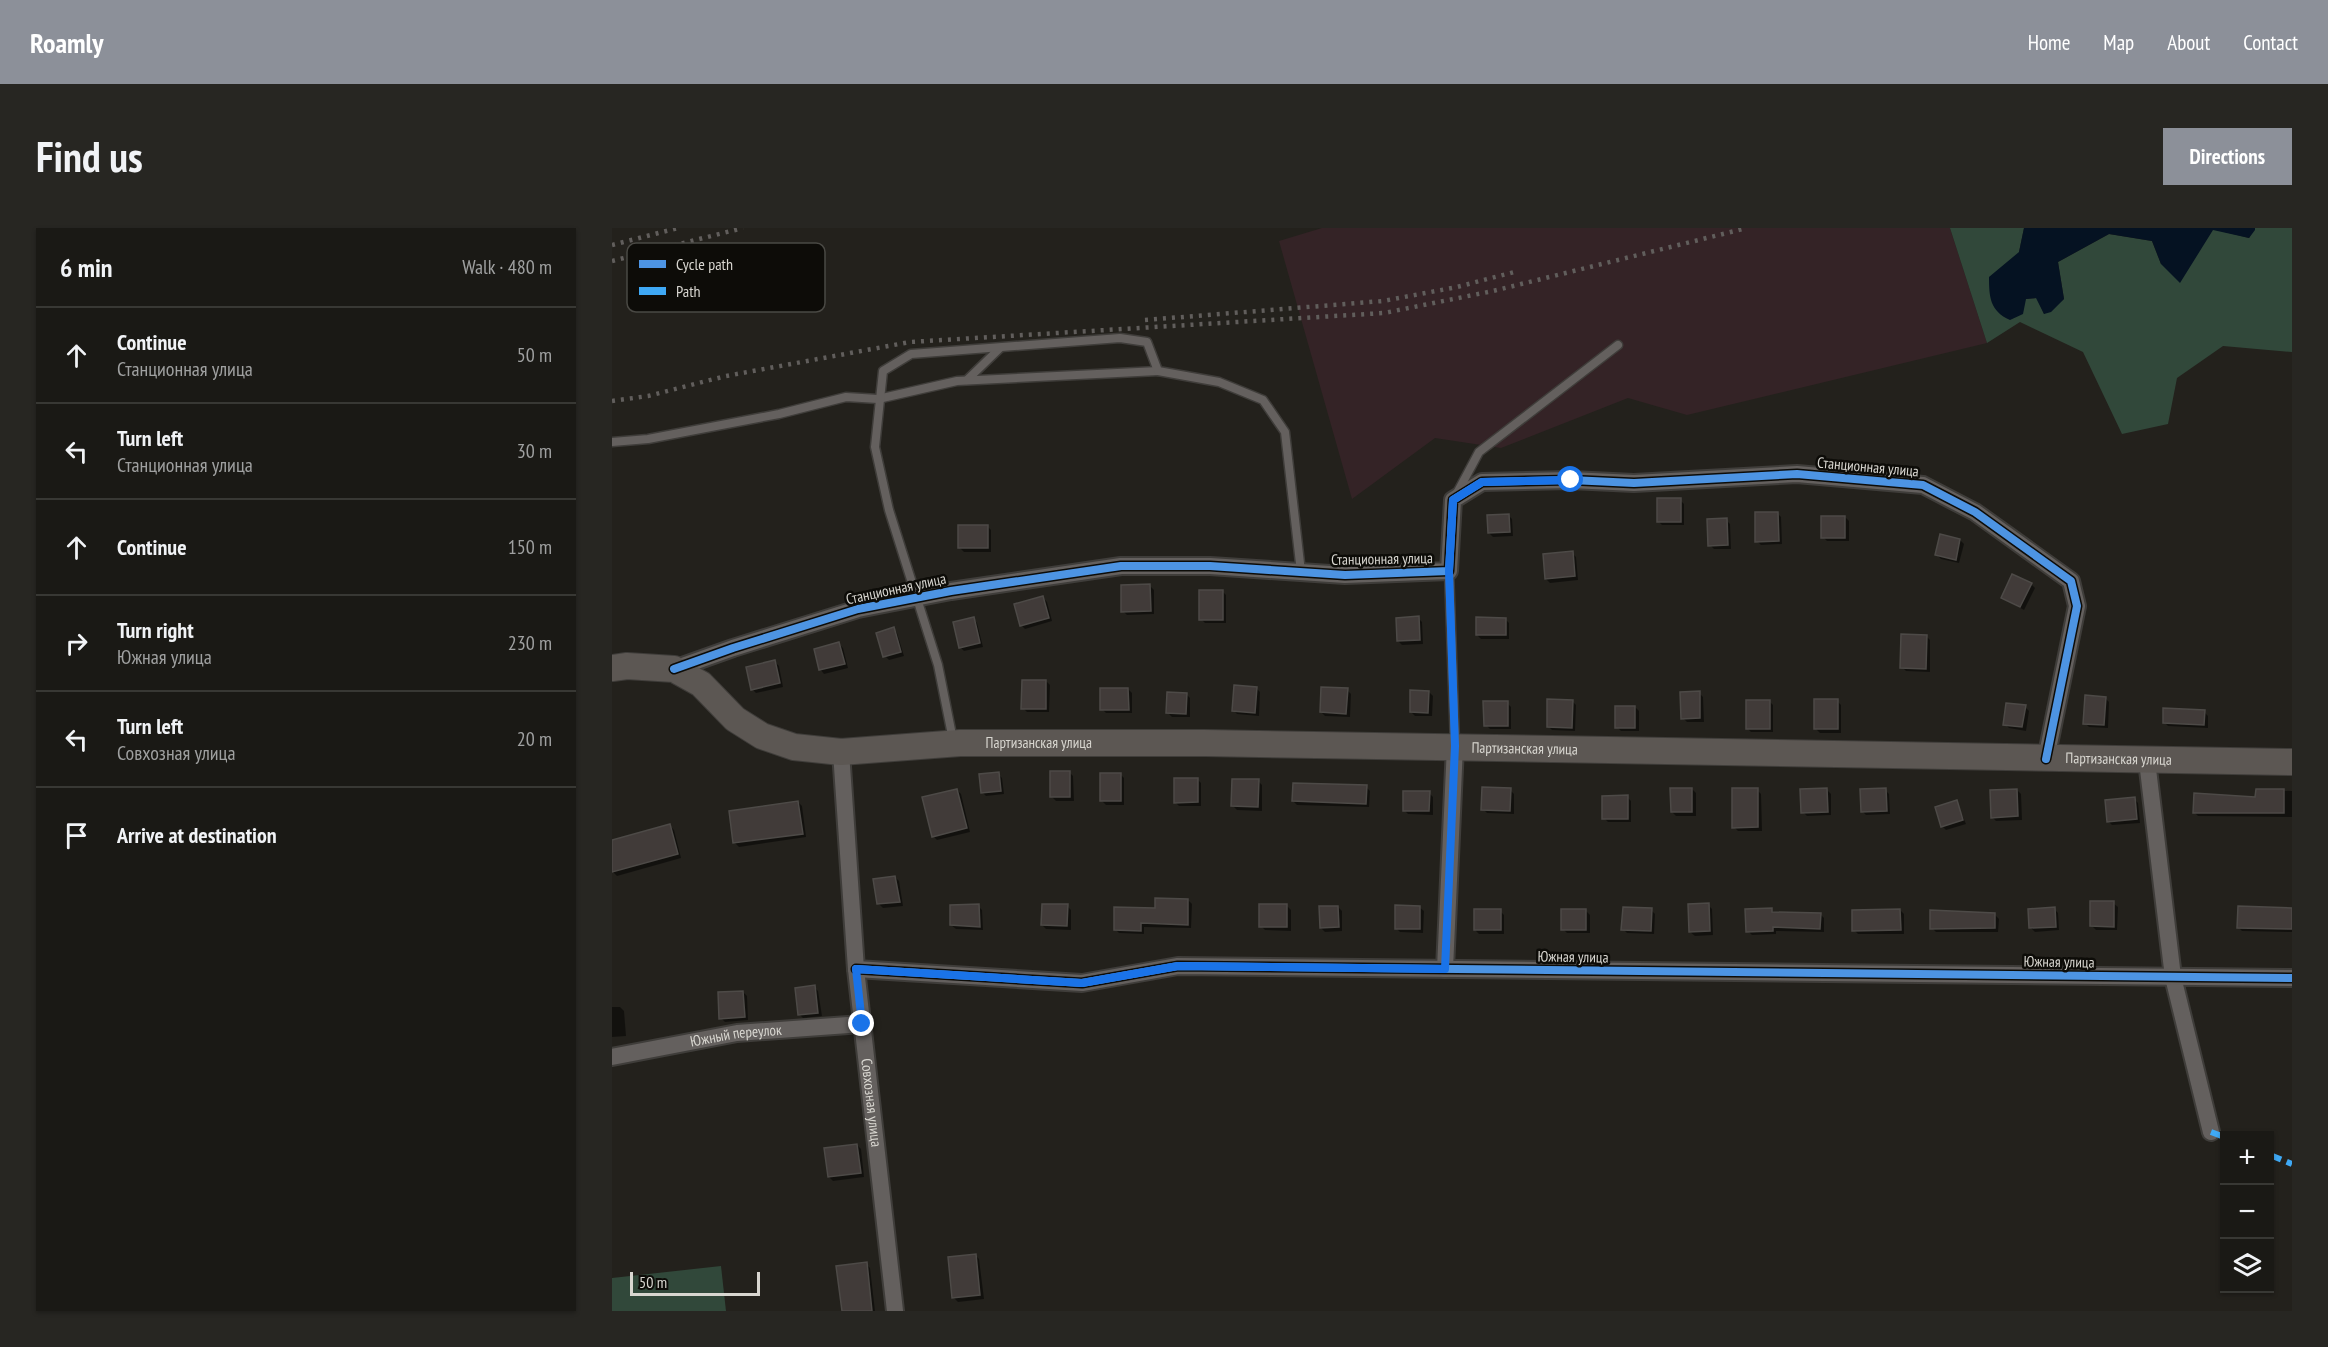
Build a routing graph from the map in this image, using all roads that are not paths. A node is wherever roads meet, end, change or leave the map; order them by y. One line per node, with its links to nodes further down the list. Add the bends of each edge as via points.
1 (1618, 345): 7 (lane, via 1479,452)
2 (1000, 348): 3 (lane, via 1120,338 1147,342); 4 (lane); 5 (lane, via 911,354 883,371)
3 (1158, 371): 4 (lane); 9 (lane, via 1218,382 1263,400 1285,432)
4 (967, 380): 5 (lane)
5 (878, 399): 6 (lane, via 846,397 779,414); 10 (lane, via 875,447 889,510)
6 (612, 442)
7 (1453, 500): 8 (street, Станционная улица); 16 (street, Станционная улица, via 1482,482 1634,483 1797,474 1923,485 1976,512 2071,581 2077,606)
8 (1449, 571): 9 (street, Станционная улица, via 1345,575); 14 (lane)
9 (1301, 572): 10 (street, Станционная улица, via 1121,566)
10 (917, 597): 12 (street, Станционная улица, via 858,609); 13 (lane, via 938,665)
11 (612, 668): 12 (main road, Станционная улица)
12 (674, 669): 15 (main road, Партизанская улица, via 701,684 735,718 762,736 794,747)
13 (953, 744): 14 (main road, Партизанская улица); 15 (main road, Партизанская улица)
14 (1455, 746): 16 (main road, Партизанская улица); 20 (street)
15 (841, 752): 19 (street, Совхозная улица)
16 (2046, 759): 17 (main road, Партизанская улица)
17 (2147, 761): 18 (main road, Партизанская улица); 21 (street)
18 (2292, 762)
19 (856, 969): 20 (street, Южная улица, via 1082,983 1178,966); 23 (street, Совхозная улица)
20 (1445, 969): 21 (street, Южная улица)
21 (2173, 977): 22 (street, Южная улица); 25 (street)
22 (2292, 978)
23 (862, 1024): 24 (street, Южный переулок, via 737,1033); 26 (street, Совхозная улица)
24 (612, 1057)
25 (2211, 1132)
26 (895, 1311)

